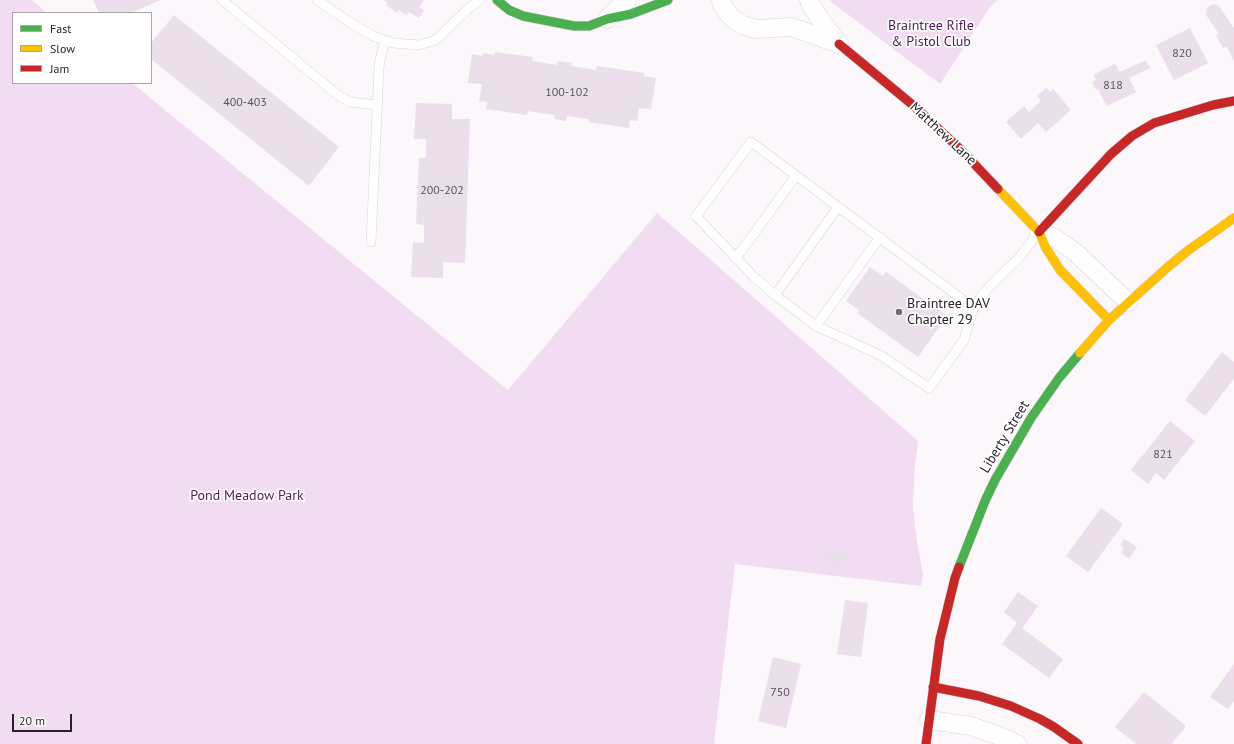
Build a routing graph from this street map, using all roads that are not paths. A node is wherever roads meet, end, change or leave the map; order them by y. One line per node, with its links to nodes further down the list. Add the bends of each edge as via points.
1 (222, 0): 13 (lane, via 338,95 350,102)
2 (317, 0): 10 (lane, via 362,30)
3 (479, 0): 10 (lane, via 445,33 426,44 401,44)
4 (497, 0): 9 (street, via 508,10 523,16 574,26 589,26)
5 (627, 0): 9 (street)
6 (668, 0): 9 (street, via 631,14)
7 (809, 0): 11 (street)
8 (719, 2): 11 (street, via 730,16 742,25 756,29 792,27)
9 (607, 19)
10 (385, 40): 13 (lane, via 380,60)
11 (839, 44): 17 (street, Matthew Lane, via 940,130)
12 (1234, 101): 17 (street, via 1165,120 1148,126 1132,136 1111,154)
13 (377, 105): 19 (lane)
14 (796, 176): 15 (lane); 20 (lane); 20 (lane, via 751,142 696,216)
15 (838, 207): 18 (lane); 21 (lane)
16 (1234, 218): 22 (street, Liberty Street, via 1190,250)
17 (1039, 232): 22 (street, Matthew Lane, via 1055,238 1075,252); 23 (lane); 24 (street, Matthew Lane, via 1060,270)
18 (880, 237): 23 (lane); 25 (lane)
19 (371, 242)
20 (736, 258): 21 (lane)
21 (775, 295): 25 (lane)
22 (1128, 302): 24 (street, Liberty Street)
23 (974, 308): 25 (lane, via 964,340 929,388 880,355)
24 (1109, 320): 26 (street, Liberty Street, via 1073,360 1045,397 995,480 955,578 940,639)
25 (816, 326)
26 (933, 687): 27 (street, Liberty Street); 30 (street, via 979,696 1011,706 1040,719)
27 (929, 720): 28 (street, Liberty Street); 29 (street, via 971,726)
28 (926, 744)
29 (1017, 744)
30 (1078, 744)

